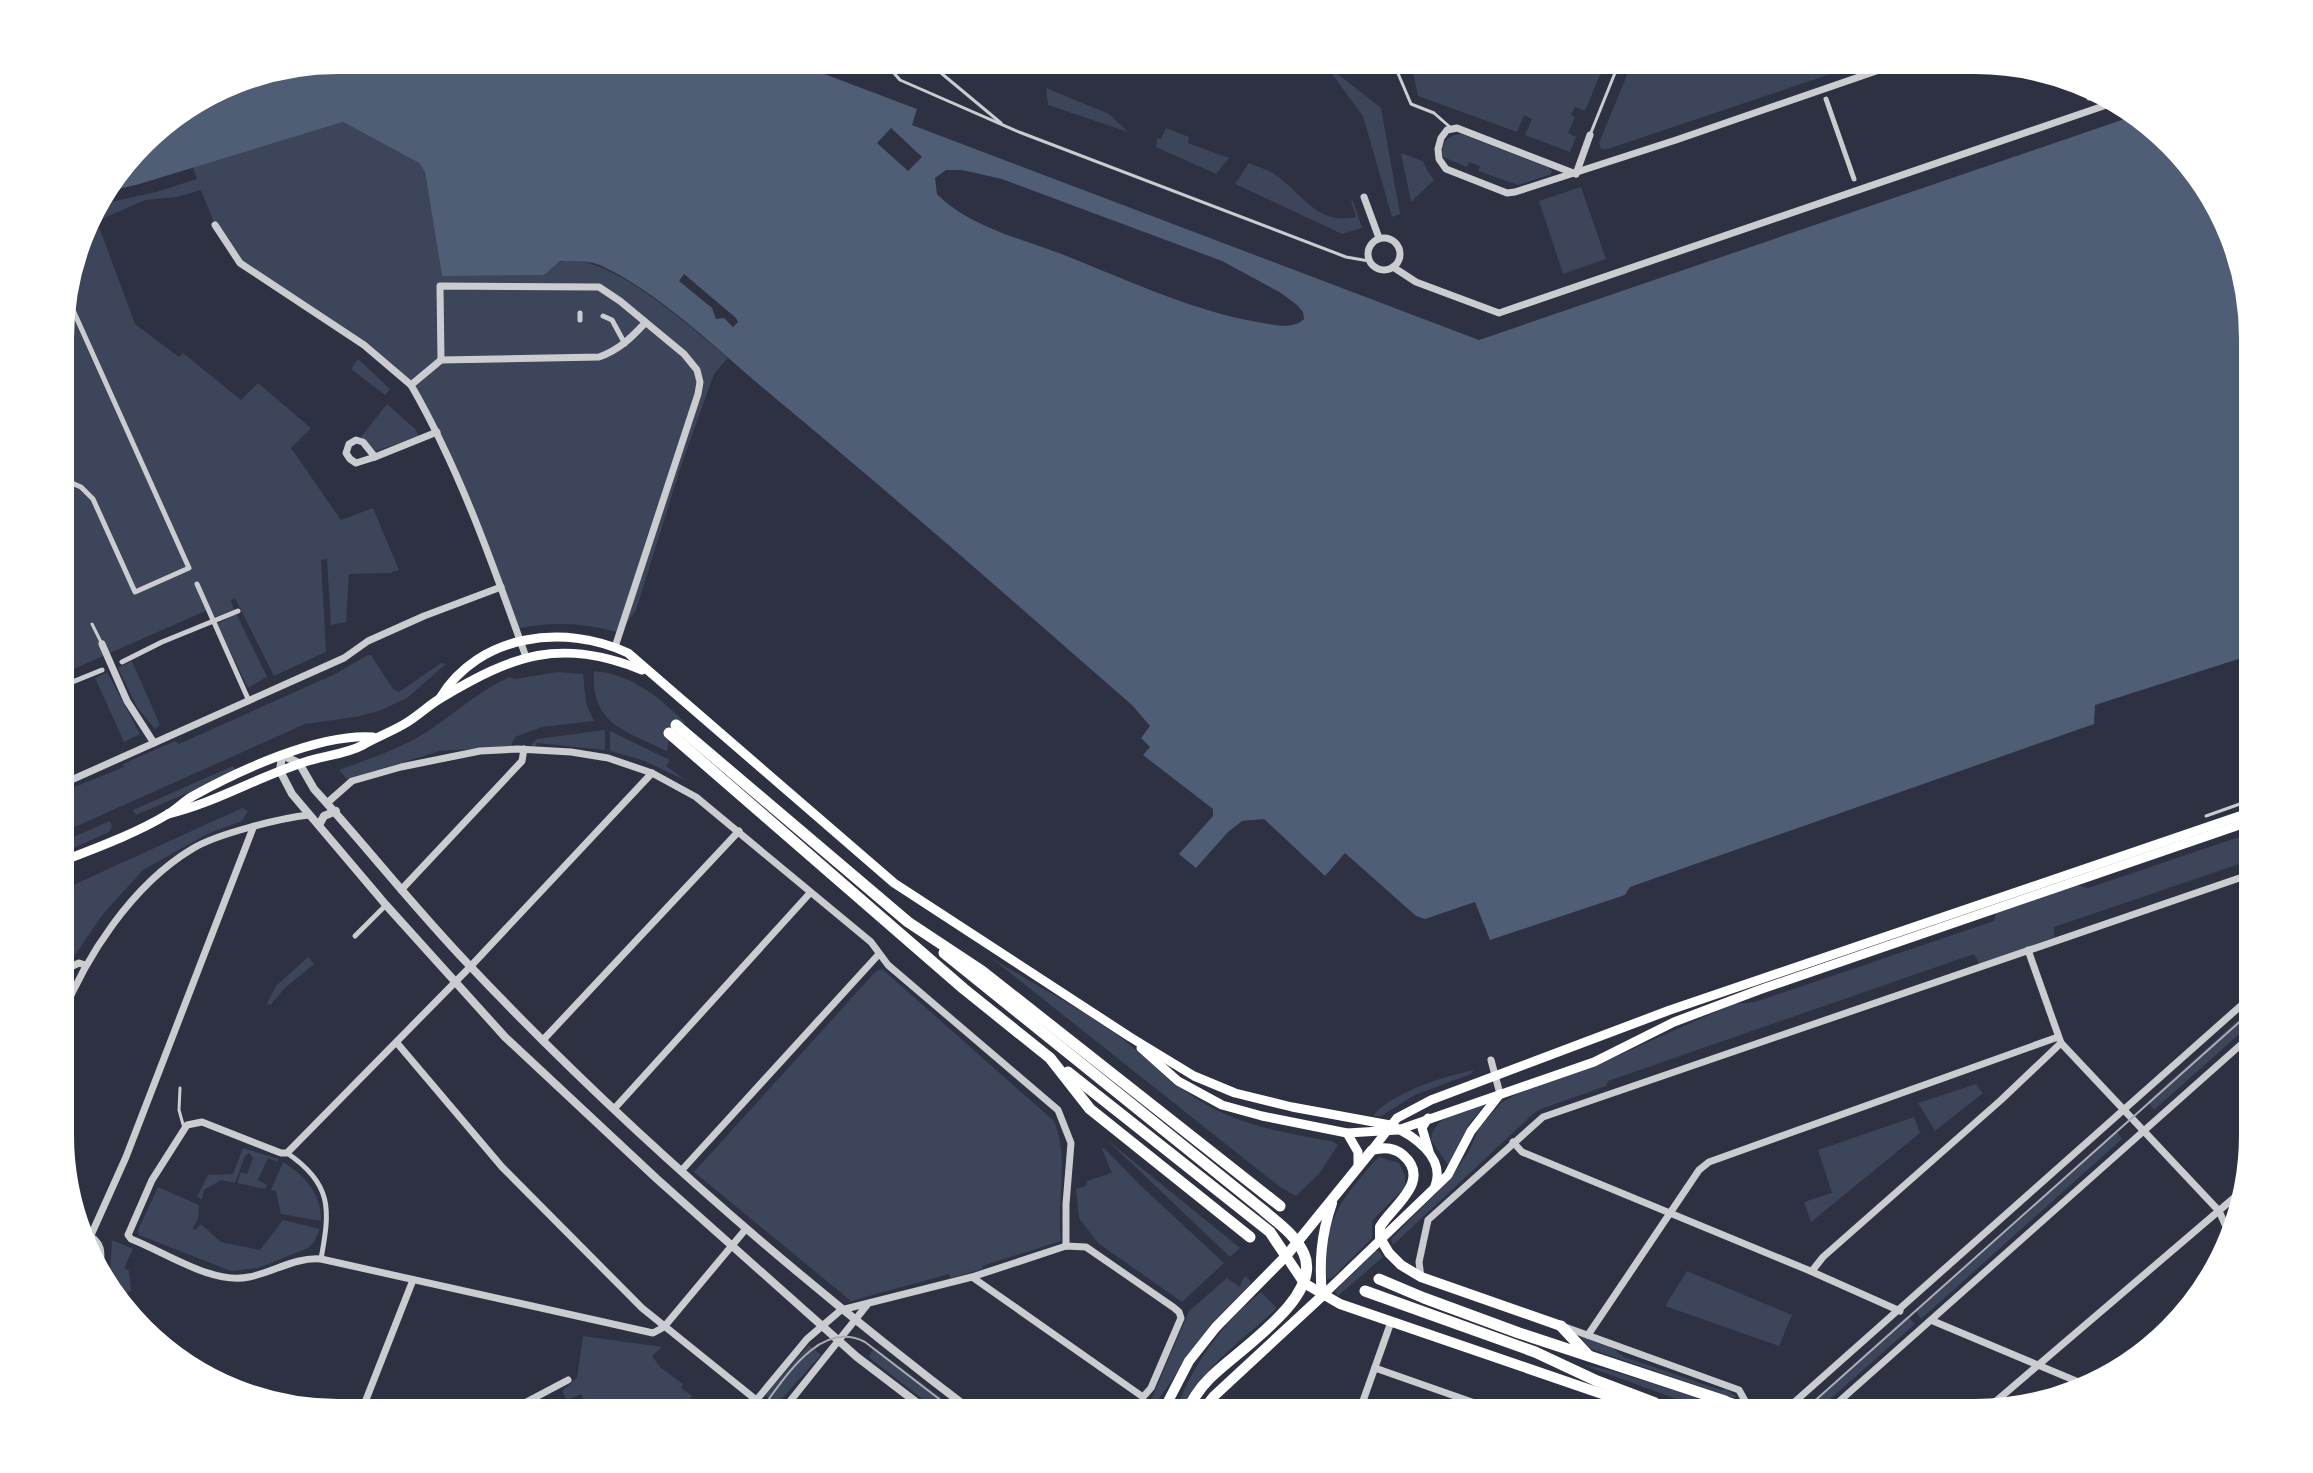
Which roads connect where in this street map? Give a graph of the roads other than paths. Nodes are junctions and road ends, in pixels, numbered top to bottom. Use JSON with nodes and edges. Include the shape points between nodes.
{"nodes":[{"id":1,"x":893,"y":72,"type":"edge"},
{"id":2,"x":940,"y":72,"type":"edge"},
{"id":3,"x":1398,"y":72,"type":"edge"},
{"id":4,"x":1615,"y":72,"type":"edge"},
{"id":5,"x":1873,"y":72,"type":"edge"},
{"id":6,"x":1826,"y":99,"type":"dead end"},
{"id":7,"x":2104,"y":106,"type":"edge"},
{"id":8,"x":1004,"y":125,"type":"junction"},
{"id":9,"x":1451,"y":128,"type":"junction"},
{"id":10,"x":1590,"y":135,"type":"joint"},
{"id":11,"x":1576,"y":174,"type":"junction"},
{"id":12,"x":1854,"y":179,"type":"dead end"},
{"id":13,"x":1364,"y":197,"type":"dead end"},
{"id":14,"x":215,"y":225,"type":"dead end"},
{"id":15,"x":1379,"y":238,"type":"junction"},
{"id":16,"x":1369,"y":261,"type":"junction"},
{"id":17,"x":1393,"y":267,"type":"junction"},
{"id":18,"x":74,"y":311,"type":"edge"},
{"id":19,"x":603,"y":316,"type":"dead end"},
{"id":20,"x":645,"y":323,"type":"junction"},
{"id":21,"x":625,"y":344,"type":"junction"},
{"id":22,"x":692,"y":347,"type":"dead end"},
{"id":23,"x":684,"y":354,"type":"junction"},
{"id":24,"x":441,"y":360,"type":"junction"},
{"id":25,"x":411,"y":385,"type":"junction"},
{"id":26,"x":437,"y":432,"type":"junction"},
{"id":27,"x":375,"y":457,"type":"dead end"},
{"id":28,"x":72,"y":483,"type":"edge"},
{"id":29,"x":197,"y":584,"type":"dead end"},
{"id":30,"x":501,"y":587,"type":"junction"},
{"id":31,"x":238,"y":611,"type":"dead end"},
{"id":32,"x":213,"y":621,"type":"junction"},
{"id":33,"x":92,"y":624,"type":"dead end"},
{"id":34,"x":520,"y":641,"type":"junction"},
{"id":35,"x":102,"y":644,"type":"joint"},
{"id":36,"x":615,"y":647,"type":"junction"},
{"id":37,"x":526,"y":657,"type":"junction"},
{"id":38,"x":112,"y":666,"type":"junction"},
{"id":39,"x":649,"y":673,"type":"junction"},
{"id":40,"x":72,"y":682,"type":"edge"},
{"id":41,"x":440,"y":698,"type":"junction"},
{"id":42,"x":249,"y":701,"type":"junction"},
{"id":43,"x":374,"y":737,"type":"junction"},
{"id":44,"x":154,"y":743,"type":"junction"},
{"id":45,"x":524,"y":749,"type":"junction"},
{"id":46,"x":282,"y":755,"type":"junction"},
{"id":47,"x":299,"y":763,"type":"junction"},
{"id":48,"x":280,"y":771,"type":"junction"},
{"id":49,"x":652,"y":773,"type":"junction"},
{"id":50,"x":72,"y":780,"type":"edge"},
{"id":51,"x":327,"y":803,"type":"junction"},
{"id":52,"x":2240,"y":804,"type":"edge"},
{"id":53,"x":336,"y":811,"type":"junction"},
{"id":54,"x":168,"y":814,"type":"junction"},
{"id":55,"x":309,"y":815,"type":"junction"},
{"id":56,"x":2206,"y":816,"type":"dead end"},
{"id":57,"x":2240,"y":816,"type":"edge"},
{"id":58,"x":319,"y":825,"type":"junction"},
{"id":59,"x":2240,"y":825,"type":"edge"},
{"id":60,"x":253,"y":828,"type":"junction"},
{"id":61,"x":739,"y":831,"type":"junction"},
{"id":62,"x":72,"y":857,"type":"edge"},
{"id":63,"x":2240,"y":878,"type":"edge"},
{"id":64,"x":401,"y":890,"type":"junction"},
{"id":65,"x":810,"y":893,"type":"junction"},
{"id":66,"x":386,"y":905,"type":"junction"},
{"id":67,"x":908,"y":922,"type":"junction"},
{"id":68,"x":355,"y":936,"type":"dead end"},
{"id":69,"x":2028,"y":950,"type":"junction"},
{"id":70,"x":879,"y":954,"type":"junction"},
{"id":71,"x":85,"y":965,"type":"junction"},
{"id":72,"x":72,"y":966,"type":"edge"},
{"id":73,"x":470,"y":967,"type":"junction"},
{"id":74,"x":454,"y":981,"type":"junction"},
{"id":75,"x":72,"y":994,"type":"edge"},
{"id":76,"x":2240,"y":1007,"type":"edge"},
{"id":77,"x":1130,"y":1037,"type":"junction"},
{"id":78,"x":543,"y":1040,"type":"junction"},
{"id":79,"x":2059,"y":1040,"type":"junction"},
{"id":80,"x":397,"y":1043,"type":"junction"},
{"id":81,"x":2240,"y":1046,"type":"edge"},
{"id":82,"x":1050,"y":1058,"type":"junction"},
{"id":83,"x":1491,"y":1060,"type":"dead end"},
{"id":84,"x":1496,"y":1076,"type":"junction"},
{"id":85,"x":180,"y":1088,"type":"dead end"},
{"id":86,"x":1500,"y":1094,"type":"junction"},
{"id":87,"x":614,"y":1109,"type":"junction"},
{"id":88,"x":2125,"y":1110,"type":"junction"},
{"id":89,"x":1428,"y":1118,"type":"junction"},
{"id":90,"x":184,"y":1128,"type":"junction"},
{"id":91,"x":1387,"y":1129,"type":"junction"},
{"id":92,"x":1401,"y":1130,"type":"junction"},
{"id":93,"x":2144,"y":1132,"type":"junction"},
{"id":94,"x":1347,"y":1133,"type":"junction"},
{"id":95,"x":1513,"y":1142,"type":"junction"},
{"id":96,"x":1372,"y":1150,"type":"junction"},
{"id":97,"x":1429,"y":1151,"type":"junction"},
{"id":98,"x":284,"y":1153,"type":"junction"},
{"id":99,"x":1358,"y":1166,"type":"junction"},
{"id":100,"x":681,"y":1171,"type":"junction"},
{"id":101,"x":1435,"y":1186,"type":"junction"},
{"id":102,"x":1335,"y":1195,"type":"junction"},
{"id":103,"x":2233,"y":1199,"type":"edge"},
{"id":104,"x":1280,"y":1206,"type":"dead end"},
{"id":105,"x":2219,"y":1211,"type":"junction"},
{"id":106,"x":1669,"y":1215,"type":"junction"},
{"id":107,"x":2225,"y":1225,"type":"edge"},
{"id":108,"x":745,"y":1230,"type":"junction"},
{"id":109,"x":91,"y":1234,"type":"edge"},
{"id":110,"x":1250,"y":1237,"type":"dead end"},
{"id":111,"x":1380,"y":1238,"type":"junction"},
{"id":112,"x":94,"y":1240,"type":"edge"},
{"id":113,"x":1297,"y":1242,"type":"junction"},
{"id":114,"x":732,"y":1246,"type":"junction"},
{"id":115,"x":1066,"y":1246,"type":"junction"},
{"id":116,"x":1286,"y":1256,"type":"junction"},
{"id":117,"x":102,"y":1258,"type":"edge"},
{"id":118,"x":321,"y":1259,"type":"junction"},
{"id":119,"x":1812,"y":1271,"type":"junction"},
{"id":120,"x":972,"y":1277,"type":"junction"},
{"id":121,"x":1421,"y":1277,"type":"junction"},
{"id":122,"x":1379,"y":1279,"type":"dead end"},
{"id":123,"x":413,"y":1280,"type":"junction"},
{"id":124,"x":1304,"y":1283,"type":"junction"},
{"id":125,"x":1365,"y":1291,"type":"dead end"},
{"id":126,"x":1322,"y":1296,"type":"junction"},
{"id":127,"x":867,"y":1305,"type":"junction"},
{"id":128,"x":841,"y":1310,"type":"junction"},
{"id":129,"x":1900,"y":1311,"type":"junction"},
{"id":130,"x":856,"y":1321,"type":"junction"},
{"id":131,"x":1933,"y":1321,"type":"junction"},
{"id":132,"x":1391,"y":1322,"type":"junction"},
{"id":133,"x":822,"y":1325,"type":"junction"},
{"id":134,"x":1561,"y":1326,"type":"junction"},
{"id":135,"x":664,"y":1327,"type":"junction"},
{"id":136,"x":1588,"y":1335,"type":"junction"},
{"id":137,"x":840,"y":1341,"type":"junction"},
{"id":138,"x":1588,"y":1356,"type":"junction"},
{"id":139,"x":2038,"y":1367,"type":"junction"},
{"id":140,"x":1375,"y":1368,"type":"junction"},
{"id":141,"x":568,"y":1380,"type":"dead end"},
{"id":142,"x":2076,"y":1381,"type":"edge"},
{"id":143,"x":755,"y":1399,"type":"joint"},
{"id":144,"x":1999,"y":1399,"type":"edge"},
{"id":145,"x":1168,"y":1400,"type":"edge"},
{"id":146,"x":1195,"y":1400,"type":"edge"},
{"id":147,"x":1210,"y":1400,"type":"edge"},
{"id":148,"x":1363,"y":1400,"type":"edge"},
{"id":149,"x":1467,"y":1400,"type":"edge"},
{"id":150,"x":1620,"y":1400,"type":"edge"},
{"id":151,"x":1648,"y":1400,"type":"edge"},
{"id":152,"x":1722,"y":1400,"type":"edge"},
{"id":153,"x":1745,"y":1400,"type":"edge"},
{"id":154,"x":1797,"y":1400,"type":"edge"},
{"id":155,"x":1842,"y":1400,"type":"edge"},
{"id":156,"x":366,"y":1401,"type":"edge"},
{"id":157,"x":529,"y":1401,"type":"edge"},
{"id":158,"x":791,"y":1401,"type":"edge"},
{"id":159,"x":914,"y":1401,"type":"edge"},
{"id":160,"x":958,"y":1401,"type":"edge"}],
"edges":[{"from":1,"to":8,"type":"lane","via":[[900,80]]},
{"from":2,"to":8,"type":"lane"},
{"from":3,"to":9,"type":"lane","via":[[1411,104],[1434,113]]},
{"from":4,"to":10,"type":"lane"},
{"from":5,"to":11,"type":"street"},
{"from":6,"to":12,"type":"street"},
{"from":7,"to":17,"type":"street","via":[[1499,313],[1416,282]]},
{"from":8,"to":16,"type":"lane"},
{"from":9,"to":11,"type":"street"},
{"from":9,"to":11,"type":"street","via":[[1438,145],[1444,166],[1507,193]]},
{"from":10,"to":11,"type":"street"},
{"from":13,"to":15,"type":"street"},
{"from":14,"to":25,"type":"street","via":[[240,263],[364,345]]},
{"from":15,"to":16,"type":"street","via":[[1370,245]]},
{"from":15,"to":17,"type":"street","via":[[1398,246],[1400,257]]},
{"from":16,"to":17,"type":"street","via":[[1380,269]]},
{"from":18,"to":28,"type":"street","via":[[189,568],[135,592],[93,499]]},
{"from":19,"to":21,"type":"street","via":[[615,324]]},
{"from":20,"to":21,"type":"street"},
{"from":20,"to":23,"type":"street"},
{"from":20,"to":24,"type":"street","via":[[593,286],[440,286]]},
{"from":21,"to":24,"type":"street","via":[[591,358]]},
{"from":22,"to":23,"type":"street"},
{"from":23,"to":36,"type":"street","via":[[697,370],[698,394]]},
{"from":24,"to":25,"type":"street"},
{"from":25,"to":26,"type":"street"},
{"from":26,"to":27,"type":"street"},
{"from":26,"to":30,"type":"street"},
{"from":29,"to":32,"type":"street"},
{"from":30,"to":34,"type":"street"},
{"from":30,"to":42,"type":"street","via":[[413,620]]},
{"from":31,"to":32,"type":"street"},
{"from":32,"to":38,"type":"street"},
{"from":32,"to":42,"type":"street"},
{"from":33,"to":35,"type":"lane"},
{"from":34,"to":36,"type":"main road","via":[[559,636]]},
{"from":34,"to":37,"type":"street"},
{"from":34,"to":41,"type":"main road","via":[[468,667]]},
{"from":35,"to":38,"type":"street"},
{"from":36,"to":39,"type":"main road"},
{"from":37,"to":39,"type":"main road","via":[[594,654]]},
{"from":37,"to":41,"type":"main road","via":[[483,672]]},
{"from":38,"to":40,"type":"street"},
{"from":38,"to":44,"type":"street"},
{"from":39,"to":77,"type":"main road","via":[[894,883]]},
{"from":41,"to":43,"type":"main road"},
{"from":42,"to":44,"type":"street"},
{"from":43,"to":46,"type":"main road","via":[[335,739]]},
{"from":43,"to":47,"type":"main road","via":[[361,746]]},
{"from":44,"to":50,"type":"street"},
{"from":45,"to":49,"type":"street","via":[[589,754]]},
{"from":45,"to":51,"type":"street","via":[[480,751],[375,774],[348,783]]},
{"from":45,"to":64,"type":"street","via":[[522,761]]},
{"from":46,"to":47,"type":"street"},
{"from":46,"to":48,"type":"street"},
{"from":46,"to":54,"type":"main road","via":[[191,797]]},
{"from":47,"to":48,"type":"main road"},
{"from":47,"to":51,"type":"street"},
{"from":48,"to":54,"type":"main road"},
{"from":48,"to":55,"type":"street"},
{"from":49,"to":61,"type":"street","via":[[696,797]]},
{"from":49,"to":73,"type":"street"},
{"from":51,"to":53,"type":"street"},
{"from":52,"to":56,"type":"lane"},
{"from":53,"to":58,"type":"street"},
{"from":53,"to":64,"type":"street"},
{"from":54,"to":62,"type":"main road"},
{"from":55,"to":58,"type":"street"},
{"from":55,"to":60,"type":"street"},
{"from":57,"to":84,"type":"main road","via":[[1670,1010]]},
{"from":58,"to":66,"type":"street"},
{"from":59,"to":86,"type":"main road","via":[[1759,990],[1674,1022],[1594,1062]]},
{"from":60,"to":71,"type":"street","via":[[212,839],[171,863],[140,893]]},
{"from":60,"to":109,"type":"street"},
{"from":61,"to":65,"type":"street"},
{"from":61,"to":78,"type":"street"},
{"from":63,"to":69,"type":"street"},
{"from":64,"to":73,"type":"street"},
{"from":65,"to":70,"type":"street"},
{"from":65,"to":87,"type":"street"},
{"from":66,"to":68,"type":"street"},
{"from":66,"to":74,"type":"street"},
{"from":67,"to":82,"type":"highway","via":[[673,729],[964,989]]},
{"from":67,"to":104,"type":"highway","via":[[982,971]]},
{"from":67,"to":113,"type":"highway"},
{"from":69,"to":79,"type":"street"},
{"from":69,"to":95,"type":"street","via":[[1543,1117]]},
{"from":70,"to":100,"type":"street"},
{"from":70,"to":115,"type":"street","via":[[1058,1110],[1071,1143]]},
{"from":71,"to":72,"type":"street"},
{"from":71,"to":75,"type":"street"},
{"from":73,"to":74,"type":"street"},
{"from":73,"to":78,"type":"street"},
{"from":74,"to":80,"type":"street"},
{"from":74,"to":114,"type":"street","via":[[505,1037]]},
{"from":76,"to":88,"type":"street"},
{"from":77,"to":91,"type":"main road","via":[[1194,1076],[1235,1093]]},
{"from":77,"to":94,"type":"main road","via":[[1170,1075],[1214,1102]]},
{"from":78,"to":87,"type":"street"},
{"from":79,"to":88,"type":"street"},
{"from":79,"to":106,"type":"street","via":[[1716,1158],[1699,1170]]},
{"from":79,"to":119,"type":"street","via":[[2001,1100]]},
{"from":80,"to":98,"type":"street"},
{"from":80,"to":135,"type":"street","via":[[502,1167]]},
{"from":81,"to":93,"type":"street"},
{"from":82,"to":110,"type":"highway","via":[[1090,1109]]},
{"from":82,"to":116,"type":"highway","via":[[1270,1232]]},
{"from":83,"to":84,"type":"street"},
{"from":84,"to":86,"type":"street"},
{"from":84,"to":91,"type":"main road","via":[[1418,1105]]},
{"from":85,"to":90,"type":"lane"},
{"from":86,"to":89,"type":"main road"},
{"from":86,"to":101,"type":"main road","via":[[1471,1131],[1448,1175]]},
{"from":87,"to":100,"type":"street"},
{"from":88,"to":93,"type":"street"},
{"from":88,"to":129,"type":"street"},
{"from":89,"to":92,"type":"main road"},
{"from":89,"to":97,"type":"main road","via":[[1422,1128]]},
{"from":90,"to":98,"type":"street","via":[[202,1122]]},
{"from":90,"to":118,"type":"street","via":[[152,1180],[128,1235],[131,1239],[228,1279],[306,1258]]},
{"from":91,"to":92,"type":"main road"},
{"from":91,"to":94,"type":"main road"},
{"from":91,"to":96,"type":"main road"},
{"from":92,"to":97,"type":"main road"},
{"from":93,"to":105,"type":"street"},
{"from":93,"to":131,"type":"street"},
{"from":94,"to":99,"type":"main road","via":[[1358,1152]]},
{"from":95,"to":106,"type":"street","via":[[1522,1152]]},
{"from":95,"to":121,"type":"street","via":[[1428,1220]]},
{"from":96,"to":99,"type":"main road"},
{"from":96,"to":111,"type":"main road","via":[[1399,1152],[1412,1174],[1409,1191],[1380,1227]]},
{"from":97,"to":101,"type":"main road","via":[[1438,1169]]},
{"from":98,"to":118,"type":"street","via":[[315,1180],[326,1202],[329,1218]]},
{"from":99,"to":102,"type":"main road"},
{"from":100,"to":108,"type":"street"},
{"from":101,"to":111,"type":"main road"},
{"from":102,"to":113,"type":"main road"},
{"from":102,"to":126,"type":"main road","via":[[1320,1247]]},
{"from":103,"to":105,"type":"street"},
{"from":105,"to":107,"type":"street"},
{"from":105,"to":139,"type":"street"},
{"from":106,"to":119,"type":"street"},
{"from":106,"to":136,"type":"street"},
{"from":108,"to":114,"type":"street"},
{"from":108,"to":128,"type":"street"},
{"from":111,"to":121,"type":"main road","via":[[1391,1256]]},
{"from":111,"to":126,"type":"main road"},
{"from":112,"to":117,"type":"street"},
{"from":113,"to":116,"type":"main road"},
{"from":113,"to":124,"type":"highway","via":[[1305,1257]]},
{"from":114,"to":133,"type":"street"},
{"from":114,"to":135,"type":"street"},
{"from":115,"to":120,"type":"street"},
{"from":115,"to":120,"type":"street","via":[[1086,1247],[1181,1315],[1143,1397]]},
{"from":116,"to":124,"type":"main road"},
{"from":116,"to":145,"type":"main road","via":[[1216,1327]]},
{"from":118,"to":123,"type":"street"},
{"from":119,"to":129,"type":"street"},
{"from":120,"to":127,"type":"street"},
{"from":121,"to":134,"type":"main road"},
{"from":122,"to":138,"type":"highway"},
{"from":123,"to":135,"type":"street","via":[[653,1333]]},
{"from":123,"to":156,"type":"street"},
{"from":124,"to":126,"type":"main road"},
{"from":124,"to":146,"type":"highway","via":[[1294,1302],[1208,1380]]},
{"from":125,"to":151,"type":"highway","via":[[1535,1352]]},
{"from":126,"to":132,"type":"main road"},
{"from":126,"to":147,"type":"main road"},
{"from":127,"to":128,"type":"street"},
{"from":127,"to":130,"type":"street"},
{"from":128,"to":130,"type":"street"},
{"from":128,"to":133,"type":"street"},
{"from":129,"to":154,"type":"street"},
{"from":130,"to":137,"type":"street"},
{"from":130,"to":160,"type":"street"},
{"from":131,"to":139,"type":"street"},
{"from":131,"to":155,"type":"street"},
{"from":132,"to":140,"type":"street"},
{"from":132,"to":150,"type":"main road"},
{"from":133,"to":137,"type":"street"},
{"from":133,"to":143,"type":"street"},
{"from":134,"to":136,"type":"street"},
{"from":134,"to":138,"type":"highway"},
{"from":135,"to":143,"type":"street"},
{"from":136,"to":153,"type":"street","via":[[1739,1390]]},
{"from":137,"to":158,"type":"street"},
{"from":137,"to":159,"type":"street"},
{"from":138,"to":152,"type":"highway"},
{"from":139,"to":142,"type":"street"},
{"from":139,"to":144,"type":"street"},
{"from":140,"to":148,"type":"street"},
{"from":140,"to":149,"type":"street"},
{"from":141,"to":157,"type":"street"}]}
